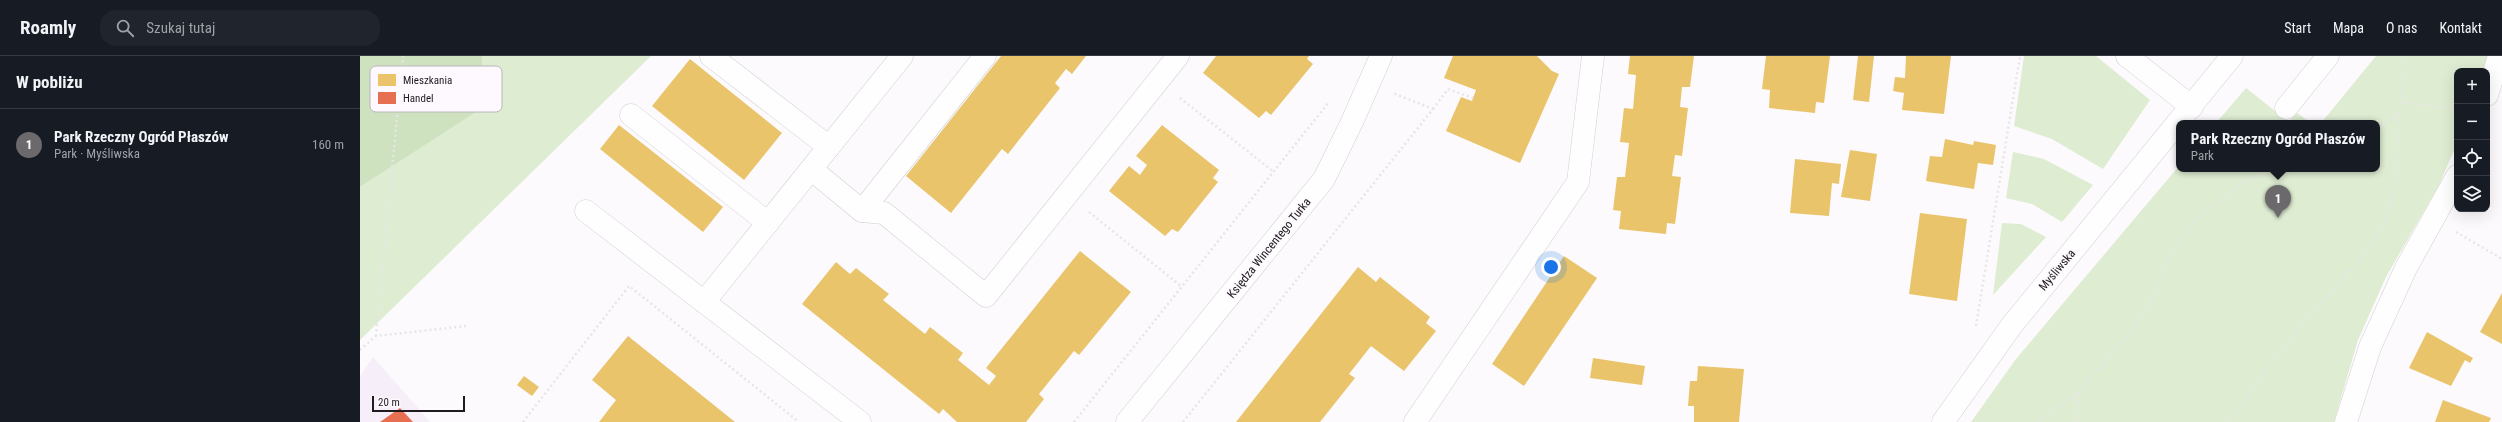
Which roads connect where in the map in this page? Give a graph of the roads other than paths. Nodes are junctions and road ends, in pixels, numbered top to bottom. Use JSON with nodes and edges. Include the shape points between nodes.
{"nodes":[{"id":1,"x":711,"y":56,"type":"edge"},
{"id":2,"x":902,"y":56,"type":"edge"},
{"id":3,"x":985,"y":56,"type":"edge"},
{"id":4,"x":1178,"y":56,"type":"edge"},
{"id":5,"x":1381,"y":56,"type":"edge"},
{"id":6,"x":1593,"y":56,"type":"edge"},
{"id":7,"x":2127,"y":56,"type":"edge"},
{"id":8,"x":2232,"y":56,"type":"edge"},
{"id":9,"x":2328,"y":56,"type":"edge"},
{"id":10,"x":2499,"y":56,"type":"edge"},
{"id":11,"x":2490,"y":85,"type":"edge"},
{"id":12,"x":2192,"y":107,"type":"junction"},
{"id":13,"x":2286,"y":108,"type":"dead end"},
{"id":14,"x":631,"y":115,"type":"dead end"},
{"id":15,"x":2181,"y":120,"type":"edge"},
{"id":16,"x":2176,"y":126,"type":"edge"},
{"id":17,"x":829,"y":147,"type":"junction"},
{"id":18,"x":811,"y":169,"type":"junction"},
{"id":19,"x":2454,"y":181,"type":"edge"},
{"id":20,"x":586,"y":211,"type":"dead end"},
{"id":21,"x":862,"y":211,"type":"junction"},
{"id":22,"x":768,"y":223,"type":"junction"},
{"id":23,"x":704,"y":302,"type":"junction"},
{"id":24,"x":860,"y":422,"type":"edge"},
{"id":25,"x":1127,"y":422,"type":"edge"},
{"id":26,"x":1415,"y":422,"type":"edge"},
{"id":27,"x":1943,"y":422,"type":"edge"},
{"id":28,"x":2346,"y":422,"type":"edge"}],
"edges":[{"from":1,"to":17,"type":"street"},
{"from":2,"to":17,"type":"street"},
{"from":3,"to":21,"type":"street"},
{"from":4,"to":21,"type":"street","via":[[986,296],[884,213]]},
{"from":5,"to":25,"type":"street","name":"Księdza Wincentego Turka","via":[[1324,180]]},
{"from":6,"to":26,"type":"street","via":[[1578,182]]},
{"from":7,"to":12,"type":"street"},
{"from":8,"to":12,"type":"street","name":"Myśliwska"},
{"from":9,"to":13,"type":"street"},
{"from":10,"to":11,"type":"street"},
{"from":12,"to":15,"type":"street","name":"Myśliwska"},
{"from":14,"to":22,"type":"street"},
{"from":16,"to":27,"type":"street","name":"Myśliwska","via":[[2012,325]]},
{"from":17,"to":18,"type":"street"},
{"from":18,"to":21,"type":"street"},
{"from":18,"to":22,"type":"street"},
{"from":19,"to":28,"type":"street","via":[[2406,268],[2370,348]]},
{"from":20,"to":23,"type":"street"},
{"from":22,"to":23,"type":"street"},
{"from":23,"to":24,"type":"street"}]}
